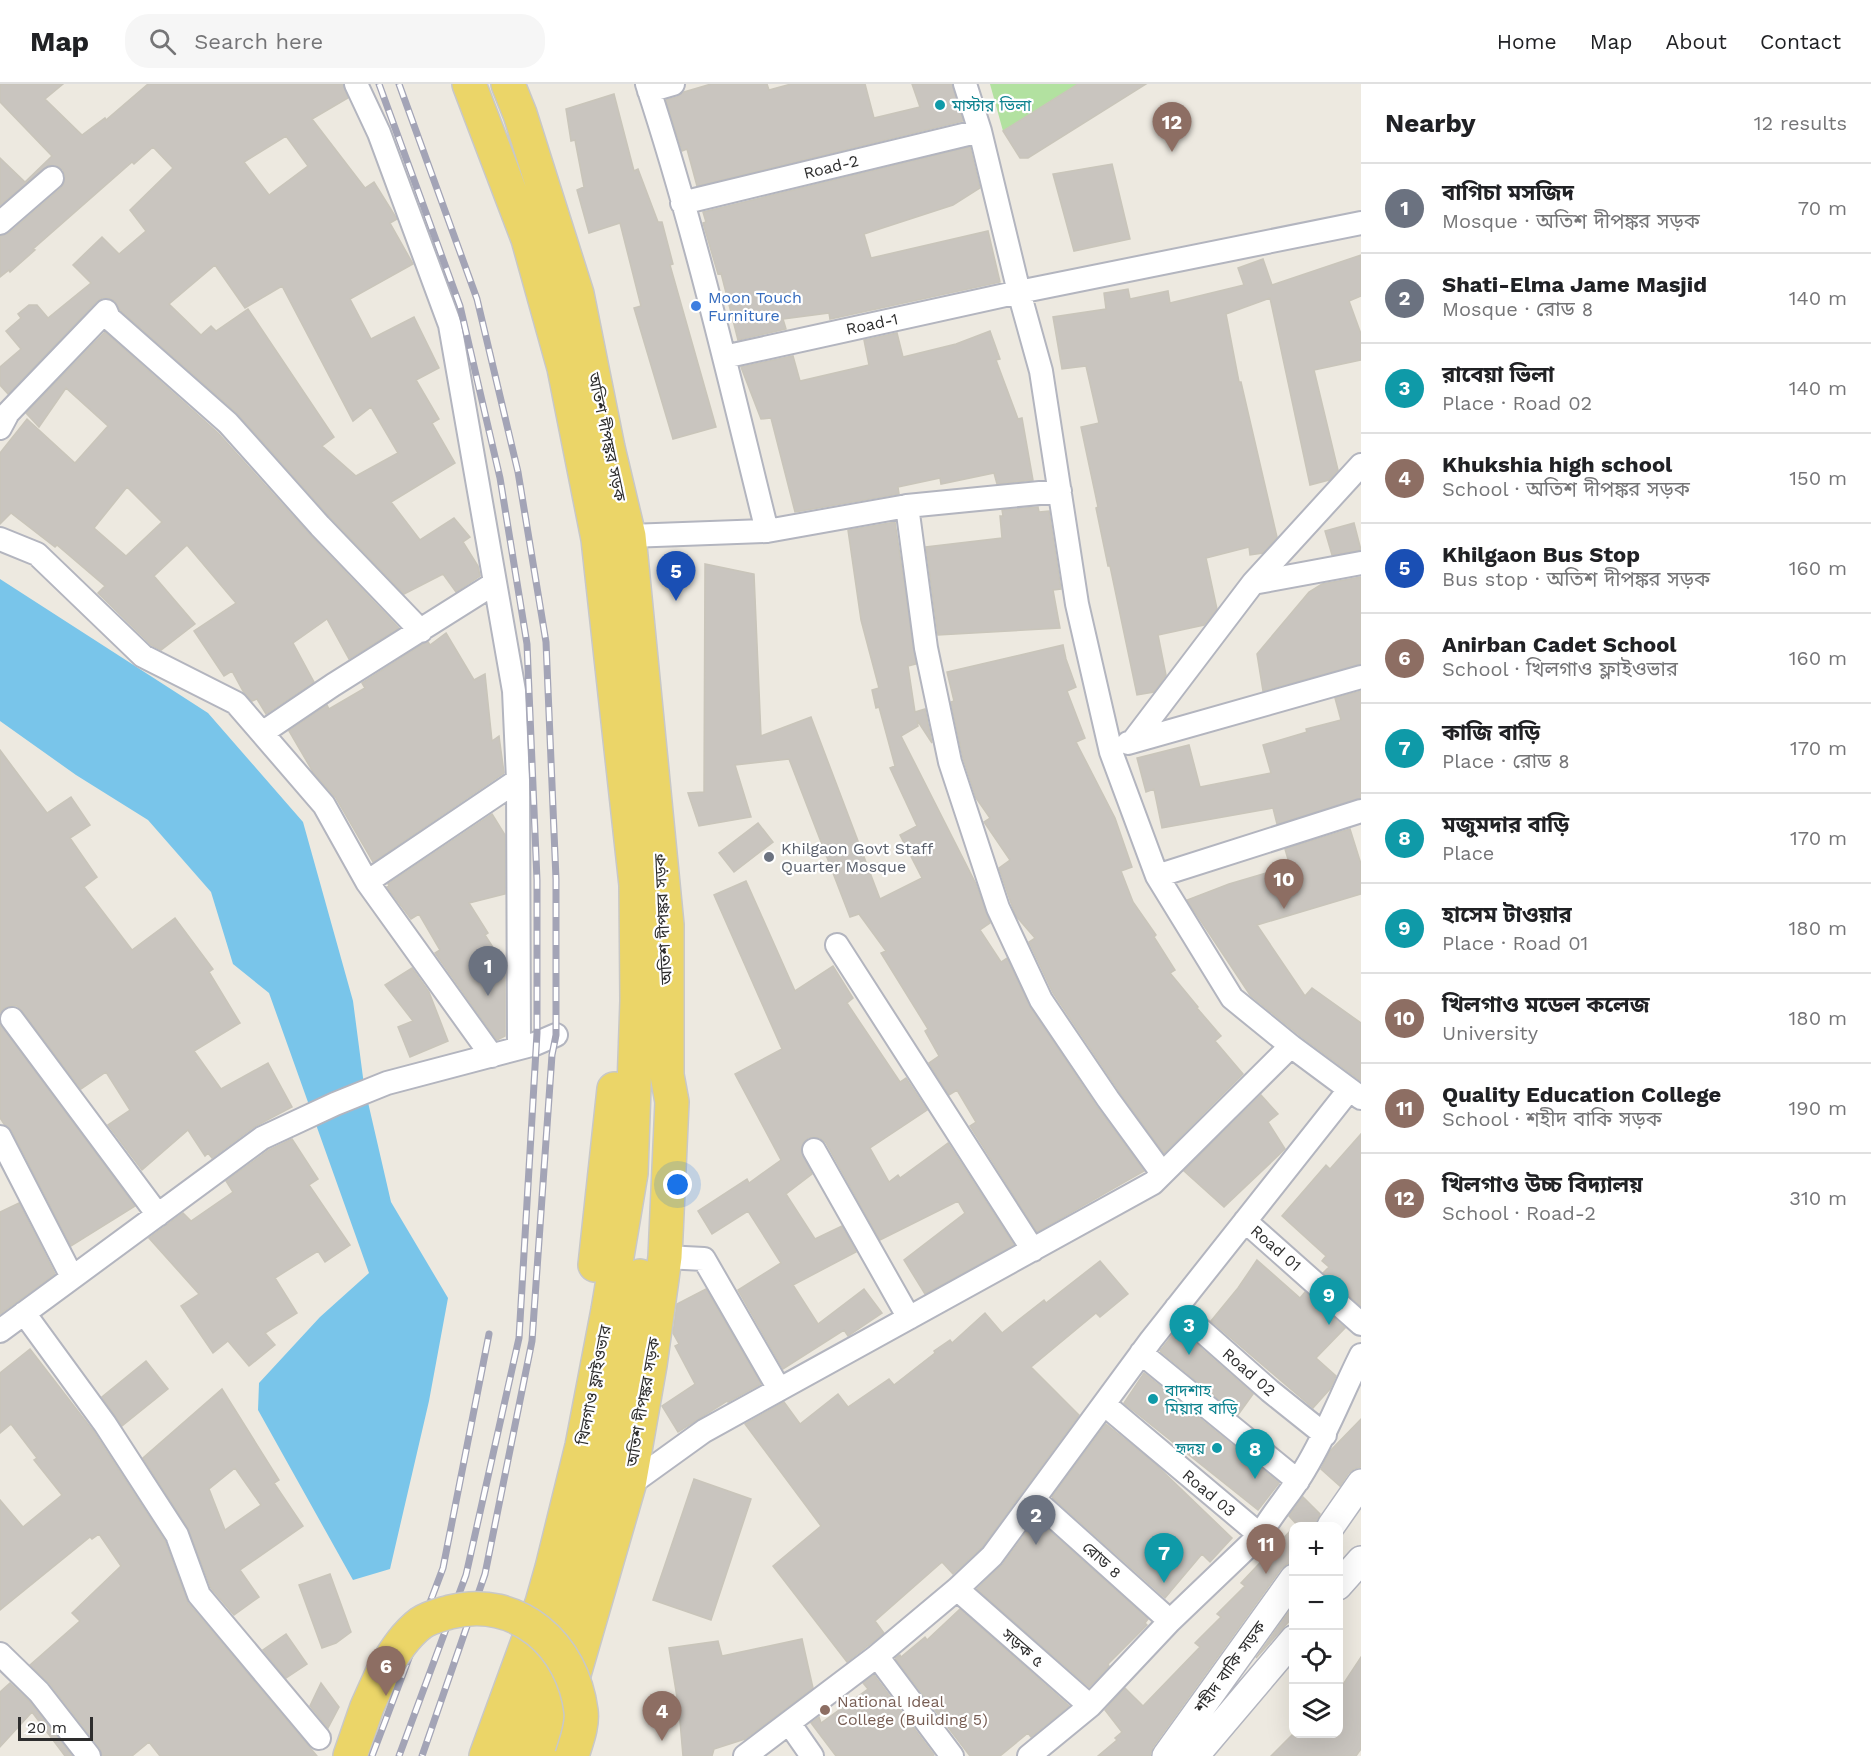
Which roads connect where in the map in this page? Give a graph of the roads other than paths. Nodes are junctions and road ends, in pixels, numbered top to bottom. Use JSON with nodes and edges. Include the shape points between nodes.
{"nodes":[{"id":1,"x":356,"y":84,"type":"edge"},
{"id":2,"x":469,"y":84,"type":"edge"},
{"id":3,"x":508,"y":84,"type":"edge"},
{"id":4,"x":673,"y":84,"type":"edge"},
{"id":5,"x":965,"y":84,"type":"edge"},
{"id":6,"x":648,"y":88,"type":"edge"},
{"id":7,"x":980,"y":131,"type":"junction"},
{"id":8,"x":52,"y":178,"type":"dead end"},
{"id":9,"x":682,"y":203,"type":"junction"},
{"id":10,"x":0,"y":223,"type":"edge"},
{"id":11,"x":1361,"y":223,"type":"edge"},
{"id":12,"x":1019,"y":291,"type":"junction"},
{"id":13,"x":724,"y":357,"type":"junction"},
{"id":14,"x":0,"y":428,"type":"edge"},
{"id":15,"x":1361,"y":465,"type":"edge"},
{"id":16,"x":1060,"y":490,"type":"junction"},
{"id":17,"x":908,"y":506,"type":"junction"},
{"id":18,"x":767,"y":531,"type":"junction"},
{"id":19,"x":614,"y":537,"type":"junction"},
{"id":20,"x":0,"y":539,"type":"edge"},
{"id":21,"x":1361,"y":563,"type":"edge"},
{"id":22,"x":495,"y":583,"type":"junction"},
{"id":23,"x":1253,"y":583,"type":"junction"},
{"id":24,"x":421,"y":631,"type":"junction"},
{"id":25,"x":1361,"y":677,"type":"edge"},
{"id":26,"x":262,"y":732,"type":"junction"},
{"id":27,"x":1132,"y":741,"type":"junction"},
{"id":28,"x":1111,"y":752,"type":"junction"},
{"id":29,"x":518,"y":780,"type":"junction"},
{"id":30,"x":1361,"y":811,"type":"edge"},
{"id":31,"x":1157,"y":876,"type":"junction"},
{"id":32,"x":367,"y":882,"type":"junction"},
{"id":33,"x":636,"y":885,"type":"junction"},
{"id":34,"x":837,"y":945,"type":"dead end"},
{"id":35,"x":637,"y":1001,"type":"joint"},
{"id":36,"x":12,"y":1019,"type":"dead end"},
{"id":37,"x":556,"y":1035,"type":"dead end"},
{"id":38,"x":1291,"y":1046,"type":"junction"},
{"id":39,"x":519,"y":1047,"type":"junction"},
{"id":40,"x":492,"y":1056,"type":"junction"},
{"id":41,"x":667,"y":1075,"type":"junction"},
{"id":42,"x":1355,"y":1094,"type":"edge"},
{"id":43,"x":0,"y":1137,"type":"edge"},
{"id":44,"x":813,"y":1150,"type":"dead end"},
{"id":45,"x":1162,"y":1173,"type":"junction"},
{"id":46,"x":158,"y":1215,"type":"junction"},
{"id":47,"x":1245,"y":1221,"type":"junction"},
{"id":48,"x":1033,"y":1250,"type":"junction"},
{"id":49,"x":665,"y":1257,"type":"junction"},
{"id":50,"x":72,"y":1277,"type":"junction"},
{"id":51,"x":1176,"y":1308,"type":"junction"},
{"id":52,"x":24,"y":1313,"type":"junction"},
{"id":53,"x":909,"y":1318,"type":"junction"},
{"id":54,"x":1361,"y":1324,"type":"edge"},
{"id":55,"x":0,"y":1331,"type":"edge"},
{"id":56,"x":1141,"y":1353,"type":"junction"},
{"id":57,"x":1361,"y":1356,"type":"edge"},
{"id":58,"x":779,"y":1389,"type":"junction"},
{"id":59,"x":1104,"y":1404,"type":"junction"},
{"id":60,"x":1325,"y":1435,"type":"junction"},
{"id":61,"x":1298,"y":1481,"type":"junction"},
{"id":62,"x":1361,"y":1483,"type":"edge"},
{"id":63,"x":629,"y":1485,"type":"junction"},
{"id":64,"x":1034,"y":1499,"type":"junction"},
{"id":65,"x":1334,"y":1522,"type":"edge"},
{"id":66,"x":1260,"y":1535,"type":"junction"},
{"id":67,"x":1361,"y":1560,"type":"edge"},
{"id":68,"x":1343,"y":1580,"type":"edge"},
{"id":69,"x":1289,"y":1584,"type":"edge"},
{"id":70,"x":957,"y":1589,"type":"junction"},
{"id":71,"x":1170,"y":1621,"type":"junction"},
{"id":72,"x":1289,"y":1644,"type":"edge"},
{"id":73,"x":0,"y":1653,"type":"edge"},
{"id":74,"x":877,"y":1656,"type":"junction"},
{"id":75,"x":1090,"y":1706,"type":"junction"},
{"id":76,"x":789,"y":1723,"type":"junction"},
{"id":77,"x":319,"y":1738,"type":"dead end"},
{"id":78,"x":89,"y":1756,"type":"edge"},
{"id":79,"x":350,"y":1756,"type":"edge"},
{"id":80,"x":467,"y":1756,"type":"edge"},
{"id":81,"x":486,"y":1756,"type":"edge"},
{"id":82,"x":515,"y":1756,"type":"edge"},
{"id":83,"x":548,"y":1756,"type":"edge"},
{"id":84,"x":572,"y":1756,"type":"edge"},
{"id":85,"x":745,"y":1756,"type":"edge"},
{"id":86,"x":812,"y":1756,"type":"edge"},
{"id":87,"x":952,"y":1756,"type":"edge"},
{"id":88,"x":1029,"y":1756,"type":"edge"},
{"id":89,"x":1166,"y":1756,"type":"edge"},
{"id":90,"x":1195,"y":1756,"type":"edge"}],
"edges":[{"from":1,"to":22,"type":"street","via":[[379,133],[450,326]]},
{"from":2,"to":19,"type":"main road","name":"অতিশ দীপঙ্কর সড়ক","via":[[528,239]]},
{"from":3,"to":19,"type":"main road","name":"অতিশ দীপঙ্কর সড়ক","via":[[577,294],[608,448]]},
{"from":4,"to":6,"type":"street"},
{"from":5,"to":7,"type":"street"},
{"from":6,"to":9,"type":"street"},
{"from":7,"to":9,"type":"street","name":"Road-2"},
{"from":7,"to":12,"type":"street"},
{"from":8,"to":10,"type":"street"},
{"from":9,"to":13,"type":"street"},
{"from":11,"to":12,"type":"street","name":"Road-1"},
{"from":12,"to":13,"type":"street","name":"Road-1"},
{"from":12,"to":16,"type":"street","via":[[1041,371]]},
{"from":13,"to":18,"type":"street"},
{"from":14,"to":24,"type":"street","via":[[8,413],[106,311],[109,318],[228,423]]},
{"from":15,"to":23,"type":"street"},
{"from":16,"to":17,"type":"street"},
{"from":16,"to":28,"type":"street","via":[[1077,604]]},
{"from":17,"to":18,"type":"street"},
{"from":17,"to":45,"type":"street","via":[[926,648],[950,762],[998,908],[1041,1000]]},
{"from":18,"to":19,"type":"street"},
{"from":19,"to":33,"type":"main road","name":"অতিশ দীপঙ্কর সড়ক"},
{"from":19,"to":41,"type":"main road","name":"অতিশ দীপঙ্কর সড়ক","via":[[667,925]]},
{"from":20,"to":26,"type":"street","via":[[37,554],[143,656],[236,703]]},
{"from":21,"to":23,"type":"street"},
{"from":22,"to":24,"type":"street"},
{"from":22,"to":29,"type":"street","via":[[514,691]]},
{"from":23,"to":27,"type":"street"},
{"from":24,"to":26,"type":"street"},
{"from":25,"to":27,"type":"street"},
{"from":26,"to":32,"type":"street","via":[[324,805]]},
{"from":27,"to":28,"type":"street"},
{"from":28,"to":31,"type":"street"},
{"from":29,"to":32,"type":"street"},
{"from":29,"to":39,"type":"street"},
{"from":30,"to":31,"type":"street"},
{"from":31,"to":38,"type":"street","via":[[1232,998]]},
{"from":32,"to":40,"type":"street"},
{"from":33,"to":35,"type":"main road","name":"অতিশ দীপঙ্কর সড়ক"},
{"from":33,"to":80,"type":"main road","via":[[590,1303],[536,1550]]},
{"from":34,"to":48,"type":"street"},
{"from":35,"to":81,"type":"main road","name":"খিলগাও ফ্লাইওভার","via":[[631,1173],[582,1446],[544,1594]]},
{"from":36,"to":46,"type":"street"},
{"from":37,"to":39,"type":"street"},
{"from":38,"to":42,"type":"street"},
{"from":38,"to":45,"type":"street"},
{"from":39,"to":40,"type":"street"},
{"from":40,"to":46,"type":"street","via":[[387,1083],[261,1138]]},
{"from":41,"to":49,"type":"main road","name":"অতিশ দীপঙ্কর সড়ক","via":[[672,1102]]},
{"from":41,"to":82,"type":"main road","name":"খিলগাও ফ্লাইওভার","via":[[640,1279],[620,1390],[584,1546],[530,1721]]},
{"from":42,"to":47,"type":"street"},
{"from":43,"to":50,"type":"street"},
{"from":44,"to":53,"type":"street"},
{"from":45,"to":48,"type":"street","via":[[1153,1183]]},
{"from":46,"to":50,"type":"street"},
{"from":47,"to":51,"type":"street"},
{"from":47,"to":54,"type":"street","name":"Road 01"},
{"from":48,"to":53,"type":"street"},
{"from":49,"to":58,"type":"street","via":[[704,1259]]},
{"from":49,"to":63,"type":"main road","name":"অতিশ দীপঙ্কর সড়ক"},
{"from":50,"to":52,"type":"street"},
{"from":51,"to":56,"type":"street"},
{"from":51,"to":60,"type":"street","name":"Road 02"},
{"from":52,"to":55,"type":"street"},
{"from":52,"to":77,"type":"street","via":[[105,1424],[177,1535],[199,1595]]},
{"from":53,"to":58,"type":"street"},
{"from":56,"to":59,"type":"street"},
{"from":56,"to":61,"type":"street"},
{"from":57,"to":60,"type":"street"},
{"from":58,"to":63,"type":"street","via":[[704,1431]]},
{"from":59,"to":64,"type":"street"},
{"from":59,"to":66,"type":"street","name":"Road 03"},
{"from":60,"to":61,"type":"street"},
{"from":61,"to":66,"type":"street"},
{"from":62,"to":65,"type":"street"},
{"from":63,"to":83,"type":"main road","name":"অতিশ দীপঙ্কর সড়ক"},
{"from":64,"to":70,"type":"street","via":[[992,1556]]},
{"from":64,"to":71,"type":"street","name":"রোড ৪"},
{"from":66,"to":71,"type":"street"},
{"from":67,"to":68,"type":"street"},
{"from":69,"to":89,"type":"street","name":"শহীদ বাকি সড়ক"},
{"from":70,"to":74,"type":"street"},
{"from":70,"to":75,"type":"street","name":"সড়ক ৫"},
{"from":71,"to":75,"type":"street"},
{"from":72,"to":90,"type":"street","name":"শহীদ বাকি সড়ক"},
{"from":73,"to":78,"type":"street","via":[[39,1692]]},
{"from":74,"to":76,"type":"street"},
{"from":74,"to":87,"type":"street"},
{"from":75,"to":88,"type":"street"},
{"from":76,"to":85,"type":"street"},
{"from":76,"to":86,"type":"street"},
{"from":79,"to":84,"type":"main road","bridge":true,"via":[[379,1679],[409,1634],[434,1616],[481,1608],[510,1613],[530,1624],[552,1644],[563,1661],[572,1678],[581,1714]]}]}
